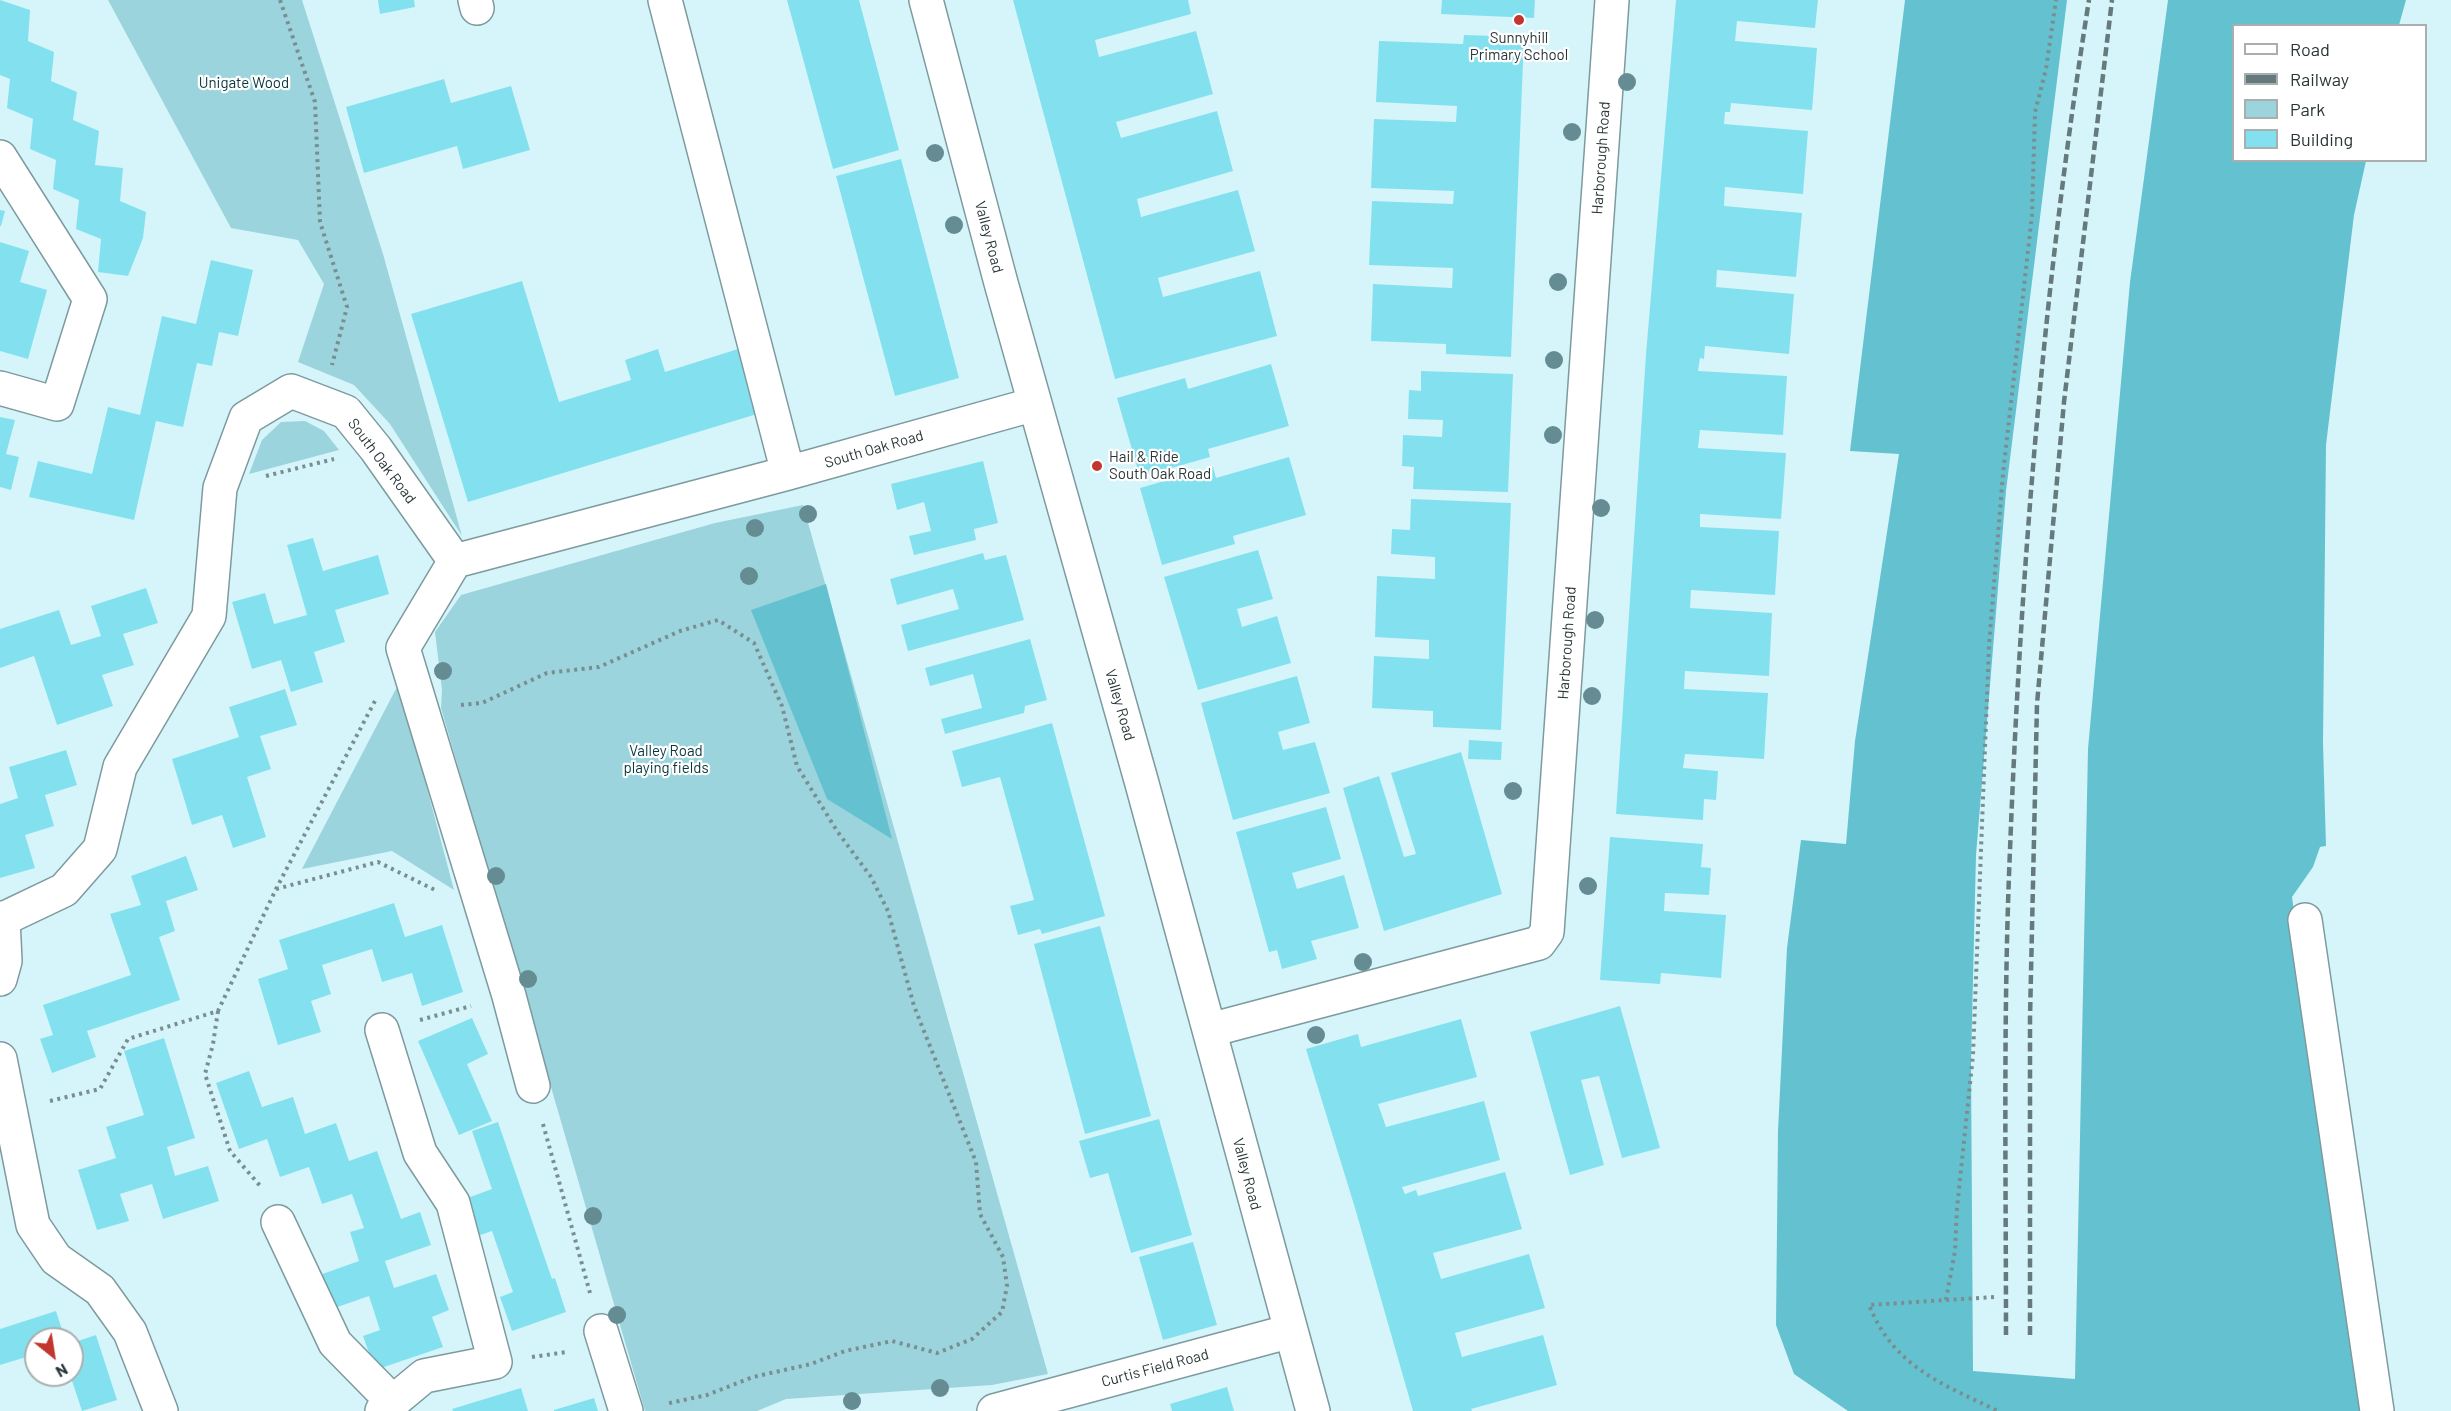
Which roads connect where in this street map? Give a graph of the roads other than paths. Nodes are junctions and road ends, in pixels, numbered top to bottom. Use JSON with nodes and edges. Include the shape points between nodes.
{"nodes":[{"id":1,"x":664,"y":0,"type":"edge"},
{"id":2,"x":926,"y":0,"type":"edge"},
{"id":3,"x":1612,"y":0,"type":"edge"},
{"id":4,"x":0,"y":158,"type":"edge"},
{"id":5,"x":0,"y":388,"type":"edge"},
{"id":6,"x":1035,"y":404,"type":"junction"},
{"id":7,"x":788,"y":473,"type":"junction"},
{"id":8,"x":455,"y":561,"type":"junction"},
{"id":9,"x":1,"y":918,"type":"edge"},
{"id":10,"x":2305,"y":920,"type":"dead end"},
{"id":11,"x":0,"y":979,"type":"edge"},
{"id":12,"x":382,"y":1030,"type":"road end"},
{"id":13,"x":1210,"y":1030,"type":"junction"},
{"id":14,"x":0,"y":1059,"type":"edge"},
{"id":15,"x":533,"y":1086,"type":"road end"},
{"id":16,"x":278,"y":1222,"type":"road end"},
{"id":17,"x":1291,"y":1332,"type":"junction"},
{"id":18,"x":603,"y":1339,"type":"road end"},
{"id":19,"x":387,"y":1406,"type":"edge"},
{"id":20,"x":1011,"y":1409,"type":"edge"},
{"id":21,"x":626,"y":1410,"type":"edge"},
{"id":22,"x":161,"y":1411,"type":"edge"},
{"id":23,"x":1313,"y":1411,"type":"edge"},
{"id":24,"x":2377,"y":1411,"type":"edge"}],
"edges":[{"from":1,"to":7,"type":"street"},
{"from":2,"to":6,"type":"street","name":"Valley Road"},
{"from":3,"to":13,"type":"street","name":"Harborough Road","via":[[1547,932],[1539,943]]},
{"from":4,"to":5,"type":"street","via":[[90,299],[57,404]]},
{"from":6,"to":7,"type":"street","name":"South Oak Road"},
{"from":6,"to":13,"type":"street","name":"Valley Road"},
{"from":7,"to":8,"type":"street","name":"South Oak Road"},
{"from":8,"to":9,"type":"street","name":"South Oak Road","via":[[346,412],[291,391],[246,418],[220,488],[209,616],[120,767],[100,849],[64,890]]},
{"from":8,"to":15,"type":"street","via":[[403,648]]},
{"from":9,"to":11,"type":"street","via":[[4,961]]},
{"from":10,"to":24,"type":"street"},
{"from":12,"to":19,"type":"street","via":[[420,1153],[453,1203],[495,1362],[424,1376]]},
{"from":13,"to":17,"type":"street","name":"Valley Road"},
{"from":14,"to":22,"type":"street","via":[[33,1225],[56,1259],[100,1290],[130,1332]]},
{"from":16,"to":19,"type":"street","via":[[335,1343]]},
{"from":17,"to":20,"type":"street","name":"Curtis Field Road"},
{"from":17,"to":23,"type":"street","name":"Valley Road"},
{"from":18,"to":21,"type":"street"}]}
